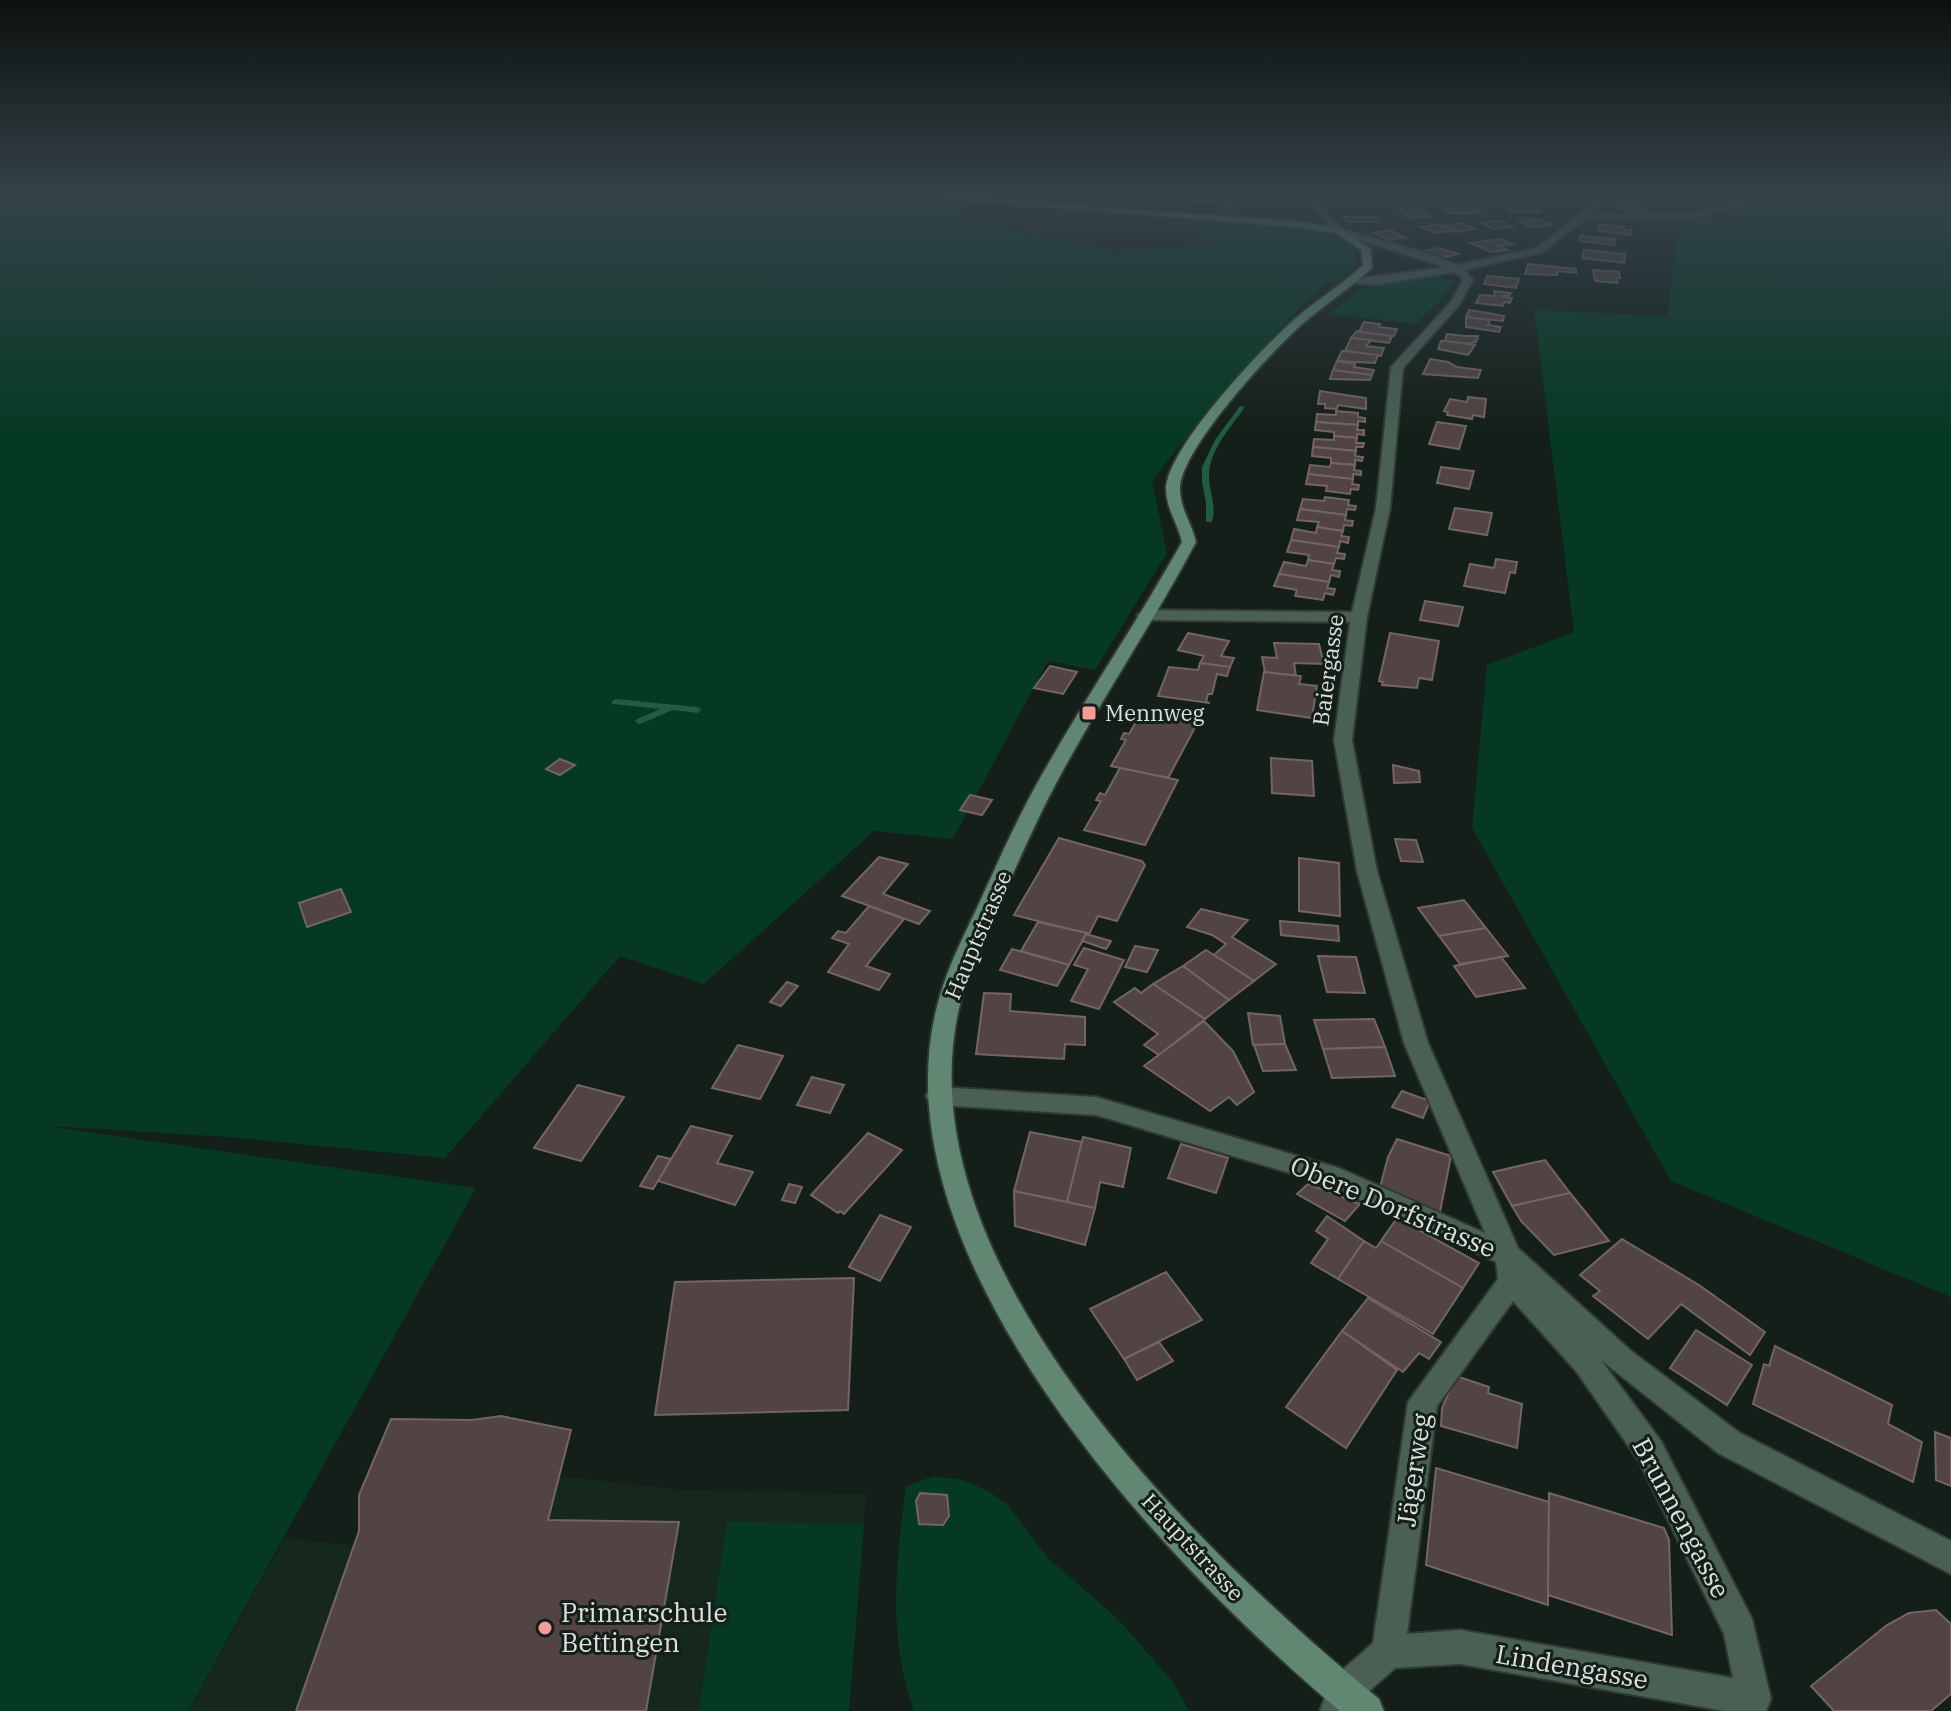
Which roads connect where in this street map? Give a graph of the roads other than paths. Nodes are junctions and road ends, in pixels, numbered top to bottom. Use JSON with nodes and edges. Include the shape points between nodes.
{"nodes":[{"id":1,"x":1360,"y":275,"type":"edge"},
{"id":2,"x":1421,"y":275,"type":"edge"},
{"id":3,"x":1463,"y":275,"type":"edge"},
{"id":4,"x":1357,"y":278,"type":"junction"},
{"id":5,"x":1145,"y":615,"type":"junction"},
{"id":6,"x":1359,"y":617,"type":"junction"},
{"id":7,"x":938,"y":1096,"type":"junction"},
{"id":8,"x":1510,"y":1268,"type":"junction"},
{"id":9,"x":1951,"y":1558,"type":"edge"},
{"id":10,"x":1388,"y":1652,"type":"junction"},
{"id":11,"x":1754,"y":1699,"type":"joint"},
{"id":12,"x":1349,"y":1705,"type":"edge"}],
"edges":[{"from":1,"to":4,"type":"street"},
{"from":2,"to":4,"type":"street","via":[[1375,282]]},
{"from":3,"to":6,"type":"street","name":"Baiergasse","via":[[1468,280],[1455,303],[1397,367],[1383,508]]},
{"from":4,"to":5,"type":"street","name":"Hauptstrasse","via":[[1274,346],[1203,430],[1179,468],[1174,497],[1189,542]]},
{"from":5,"to":6,"type":"street"},
{"from":5,"to":7,"type":"street","name":"Hauptstrasse","via":[[1054,770],[982,920],[947,1008]]},
{"from":6,"to":8,"type":"street","name":"Baiergasse","via":[[1343,740],[1367,871],[1416,1043]]},
{"from":7,"to":8,"type":"street","name":"Obere Dorfstrasse","via":[[1096,1106],[1330,1175]]},
{"from":7,"to":12,"type":"street","name":"Hauptstrasse","via":[[947,1161],[986,1265],[1035,1352],[1110,1457],[1211,1572]]},
{"from":8,"to":9,"type":"street","name":"Obere Dorfstrasse","via":[[1729,1443]]},
{"from":8,"to":10,"type":"street","name":"Jägerweg","via":[[1423,1402]]},
{"from":8,"to":11,"type":"street","name":"Brunnengasse","via":[[1650,1451],[1740,1631]]},
{"from":10,"to":11,"type":"street","name":"Lindengasse","via":[[1460,1647]]},
{"from":10,"to":12,"type":"street"}]}
